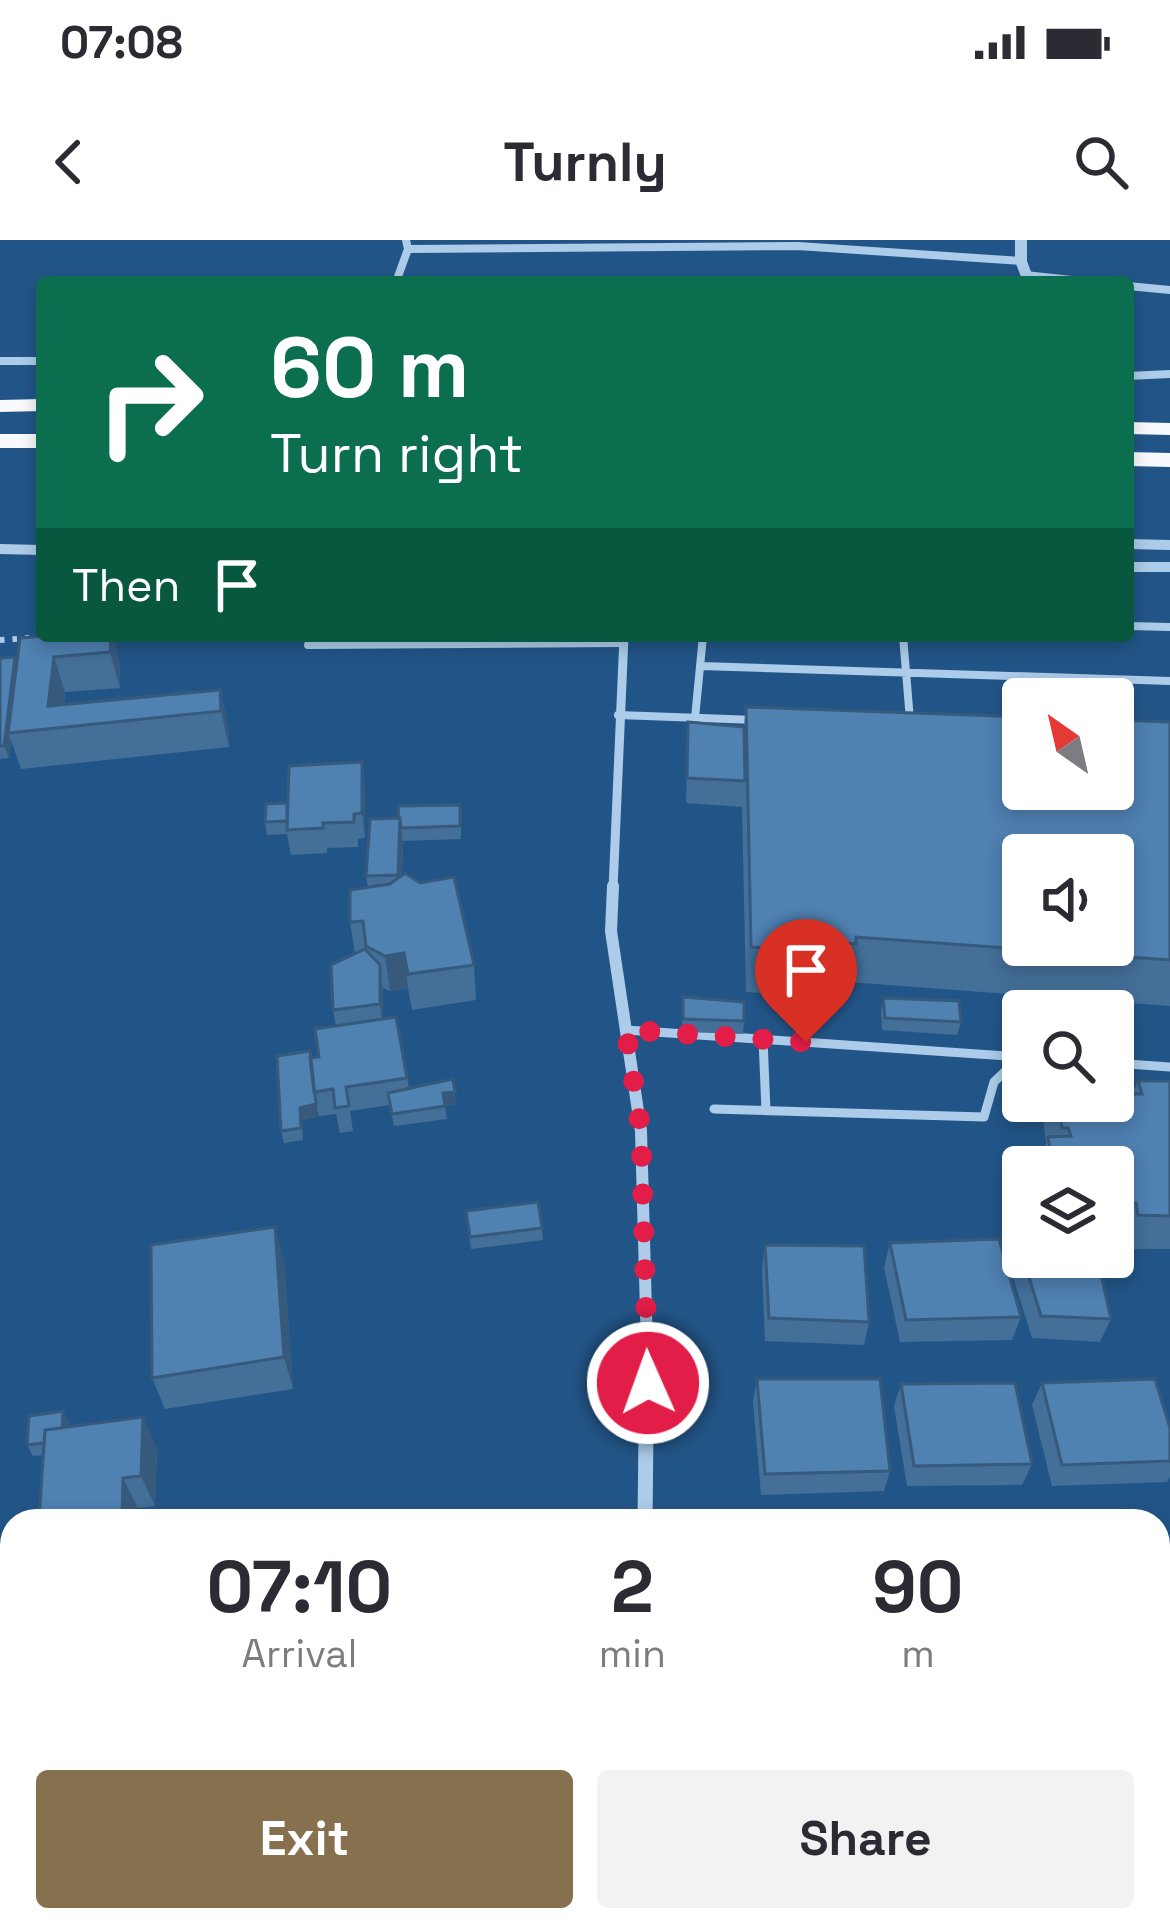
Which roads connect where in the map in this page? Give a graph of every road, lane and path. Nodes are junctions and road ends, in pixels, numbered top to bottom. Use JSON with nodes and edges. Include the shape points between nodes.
{"nodes":[{"id":1,"x":1021,"y":240,"type":"edge"},
{"id":2,"x":407,"y":245,"type":"edge"},
{"id":3,"x":1025,"y":273,"type":"edge"},
{"id":4,"x":398,"y":276,"type":"edge"},
{"id":5,"x":1134,"y":287,"type":"edge"},
{"id":6,"x":1170,"y":290,"type":"edge"},
{"id":7,"x":0,"y":361,"type":"edge"},
{"id":8,"x":36,"y":361,"type":"edge"},
{"id":9,"x":1134,"y":376,"type":"edge"},
{"id":10,"x":1170,"y":376,"type":"edge"},
{"id":11,"x":0,"y":403,"type":"edge"},
{"id":12,"x":36,"y":403,"type":"edge"},
{"id":13,"x":1134,"y":408,"type":"edge"},
{"id":14,"x":1170,"y":409,"type":"edge"},
{"id":15,"x":1134,"y":428,"type":"edge"},
{"id":16,"x":1170,"y":429,"type":"edge"},
{"id":17,"x":36,"y":440,"type":"edge"},
{"id":18,"x":0,"y":441,"type":"edge"},
{"id":19,"x":1134,"y":459,"type":"edge"},
{"id":20,"x":1170,"y":460,"type":"edge"},
{"id":21,"x":1134,"y":544,"type":"edge"},
{"id":22,"x":1170,"y":545,"type":"edge"},
{"id":23,"x":0,"y":549,"type":"edge"},
{"id":24,"x":36,"y":550,"type":"edge"},
{"id":25,"x":1134,"y":567,"type":"edge"},
{"id":26,"x":1170,"y":567,"type":"edge"},
{"id":27,"x":1134,"y":576,"type":"edge"},
{"id":28,"x":1170,"y":577,"type":"edge"},
{"id":29,"x":1134,"y":626,"type":"edge"},
{"id":30,"x":1168,"y":627,"type":"edge"},
{"id":31,"x":36,"y":638,"type":"edge"},
{"id":32,"x":1170,"y":639,"type":"edge"},
{"id":33,"x":0,"y":640,"type":"edge"},
{"id":34,"x":519,"y":642,"type":"edge"},
{"id":35,"x":624,"y":642,"type":"edge"},
{"id":36,"x":703,"y":642,"type":"edge"},
{"id":37,"x":903,"y":642,"type":"edge"},
{"id":38,"x":308,"y":646,"type":"dead end"},
{"id":39,"x":701,"y":666,"type":"junction"},
{"id":40,"x":905,"y":673,"type":"junction"},
{"id":41,"x":1170,"y":681,"type":"edge"},
{"id":42,"x":618,"y":716,"type":"junction"},
{"id":43,"x":695,"y":718,"type":"junction"},
{"id":44,"x":766,"y":721,"type":"edge"},
{"id":45,"x":910,"y":726,"type":"edge"},
{"id":46,"x":626,"y":1030,"type":"junction"},
{"id":47,"x":764,"y":1040,"type":"junction"},
{"id":48,"x":1002,"y":1056,"type":"edge"},
{"id":49,"x":1134,"y":1065,"type":"edge"},
{"id":50,"x":1170,"y":1067,"type":"edge"},
{"id":51,"x":1002,"y":1069,"type":"edge"},
{"id":52,"x":714,"y":1109,"type":"dead end"},
{"id":53,"x":766,"y":1111,"type":"junction"},
{"id":54,"x":645,"y":1509,"type":"edge"}],
"edges":[{"from":1,"to":3,"type":"street"},
{"from":2,"to":3,"type":"street","via":[[798,246]]},
{"from":2,"to":4,"type":"street"},
{"from":5,"to":6,"type":"street"},
{"from":7,"to":8,"type":"street"},
{"from":9,"to":10,"type":"street"},
{"from":11,"to":12,"type":"highway"},
{"from":13,"to":14,"type":"highway"},
{"from":15,"to":16,"type":"highway"},
{"from":17,"to":18,"type":"highway"},
{"from":19,"to":20,"type":"highway"},
{"from":21,"to":22,"type":"street"},
{"from":23,"to":24,"type":"street"},
{"from":25,"to":26,"type":"street"},
{"from":27,"to":28,"type":"street"},
{"from":29,"to":30,"type":"lane"},
{"from":30,"to":32,"type":"lane"},
{"from":31,"to":33,"type":"path"},
{"from":34,"to":38,"type":"lane"},
{"from":35,"to":42,"type":"street"},
{"from":36,"to":39,"type":"lane"},
{"from":37,"to":40,"type":"lane"},
{"from":39,"to":40,"type":"lane"},
{"from":39,"to":43,"type":"lane"},
{"from":40,"to":41,"type":"lane"},
{"from":40,"to":45,"type":"lane"},
{"from":42,"to":43,"type":"lane"},
{"from":42,"to":46,"type":"street","via":[[611,931]]},
{"from":43,"to":44,"type":"lane"},
{"from":46,"to":47,"type":"lane"},
{"from":46,"to":54,"type":"street","via":[[641,1131]]},
{"from":47,"to":48,"type":"lane"},
{"from":47,"to":53,"type":"lane"},
{"from":49,"to":50,"type":"lane"},
{"from":51,"to":53,"type":"lane","via":[[988,1089],[984,1117]]},
{"from":52,"to":53,"type":"lane"}]}
